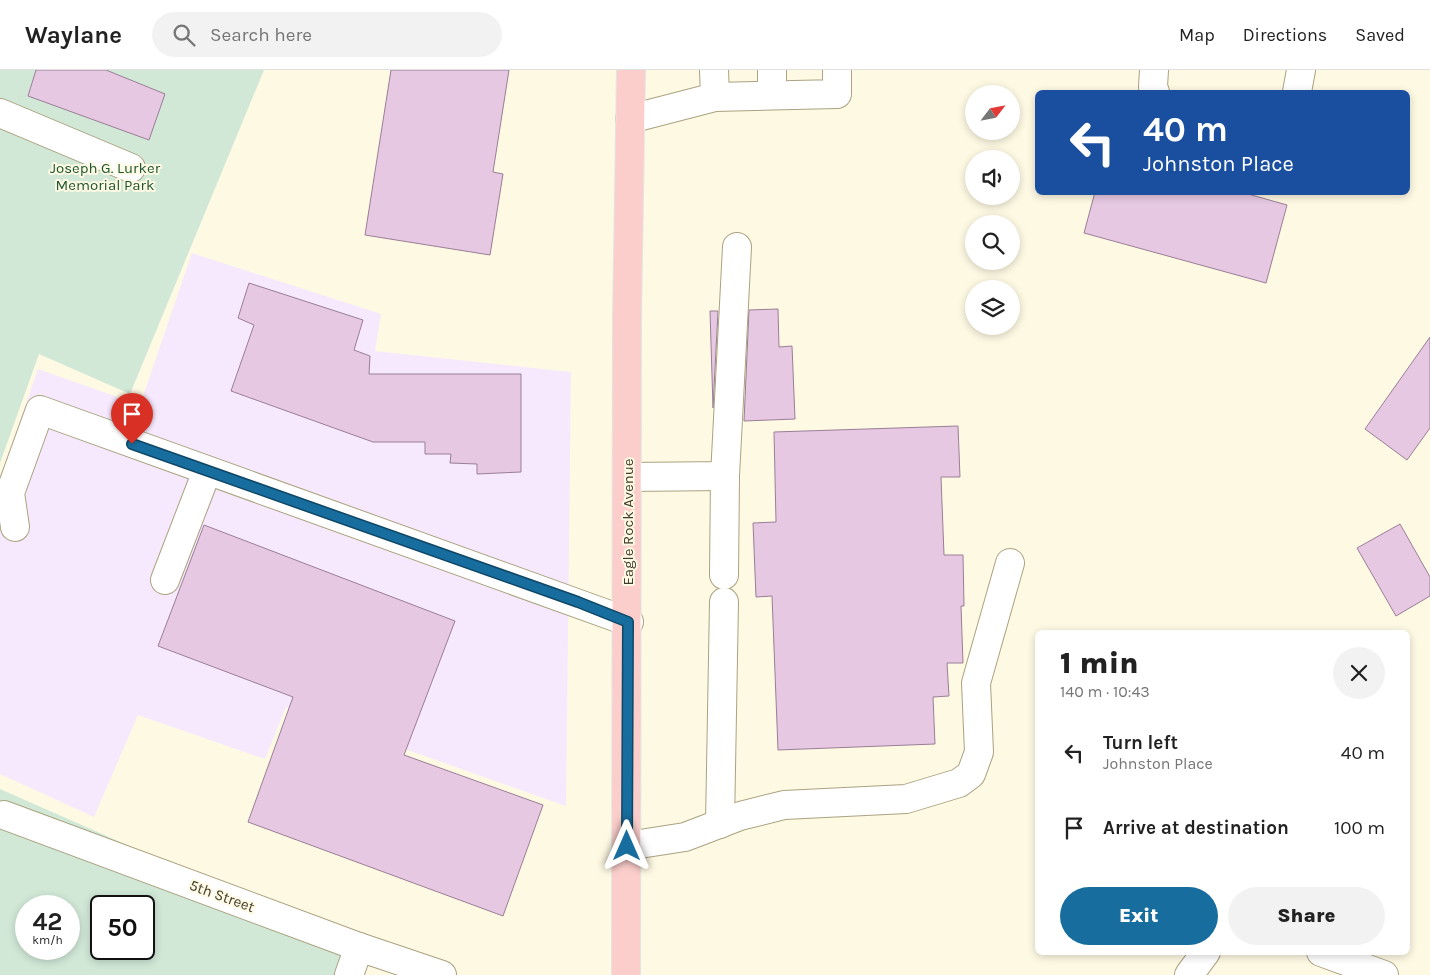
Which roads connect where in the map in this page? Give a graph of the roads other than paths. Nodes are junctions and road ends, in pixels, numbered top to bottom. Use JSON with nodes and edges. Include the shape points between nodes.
{"nodes":[{"id":1,"x":631,"y":70,"type":"edge"},
{"id":2,"x":714,"y":70,"type":"edge"},
{"id":3,"x":837,"y":70,"type":"edge"},
{"id":4,"x":1154,"y":70,"type":"edge"},
{"id":5,"x":1301,"y":70,"type":"edge"},
{"id":6,"x":772,"y":83,"type":"edge"},
{"id":7,"x":1154,"y":90,"type":"edge"},
{"id":8,"x":1297,"y":90,"type":"edge"},
{"id":9,"x":714,"y":97,"type":"junction"},
{"id":10,"x":0,"y":113,"type":"edge"},
{"id":11,"x":630,"y":120,"type":"junction"},
{"id":12,"x":131,"y":168,"type":"dead end"},
{"id":13,"x":737,"y":247,"type":"dead end"},
{"id":14,"x":207,"y":471,"type":"junction"},
{"id":15,"x":724,"y":476,"type":"junction"},
{"id":16,"x":628,"y":478,"type":"junction"},
{"id":17,"x":15,"y":527,"type":"dead end"},
{"id":18,"x":1010,"y":563,"type":"dead end"},
{"id":19,"x":724,"y":575,"type":"dead end"},
{"id":20,"x":165,"y":580,"type":"dead end"},
{"id":21,"x":724,"y":602,"type":"dead end"},
{"id":22,"x":628,"y":622,"type":"junction"},
{"id":23,"x":4,"y":814,"type":"dead end"},
{"id":24,"x":720,"y":824,"type":"junction"},
{"id":25,"x":627,"y":846,"type":"junction"},
{"id":26,"x":359,"y":947,"type":"junction"},
{"id":27,"x":1204,"y":955,"type":"edge"},
{"id":28,"x":1329,"y":955,"type":"edge"},
{"id":29,"x":349,"y":975,"type":"edge"},
{"id":30,"x":442,"y":975,"type":"edge"},
{"id":31,"x":626,"y":975,"type":"edge"},
{"id":32,"x":1189,"y":975,"type":"edge"},
{"id":33,"x":1384,"y":975,"type":"edge"}],
"edges":[{"from":1,"to":11,"type":"main road","name":"Eagle Rock Avenue"},
{"from":2,"to":9,"type":"street"},
{"from":3,"to":6,"type":"street","via":[[837,94]]},
{"from":4,"to":7,"type":"street"},
{"from":5,"to":8,"type":"street"},
{"from":6,"to":9,"type":"street"},
{"from":9,"to":11,"type":"street"},
{"from":10,"to":12,"type":"street"},
{"from":11,"to":16,"type":"main road","name":"Eagle Rock Avenue"},
{"from":13,"to":15,"type":"street"},
{"from":14,"to":17,"type":"street","via":[[40,410],[10,493]]},
{"from":14,"to":20,"type":"street"},
{"from":14,"to":22,"type":"street"},
{"from":15,"to":16,"type":"street"},
{"from":15,"to":19,"type":"street"},
{"from":16,"to":22,"type":"main road","name":"Eagle Rock Avenue"},
{"from":18,"to":24,"type":"street","via":[[976,682],[980,752],[971,774],[959,783],[906,799],[784,805]]},
{"from":21,"to":24,"type":"street"},
{"from":22,"to":25,"type":"main road","name":"Eagle Rock Avenue"},
{"from":23,"to":26,"type":"street","name":"5th Street"},
{"from":24,"to":25,"type":"street","via":[[684,837]]},
{"from":25,"to":31,"type":"main road","name":"Eagle Rock Avenue"},
{"from":26,"to":29,"type":"street"},
{"from":26,"to":30,"type":"street","name":"5th Street"},
{"from":27,"to":32,"type":"street"},
{"from":28,"to":33,"type":"street"}]}
